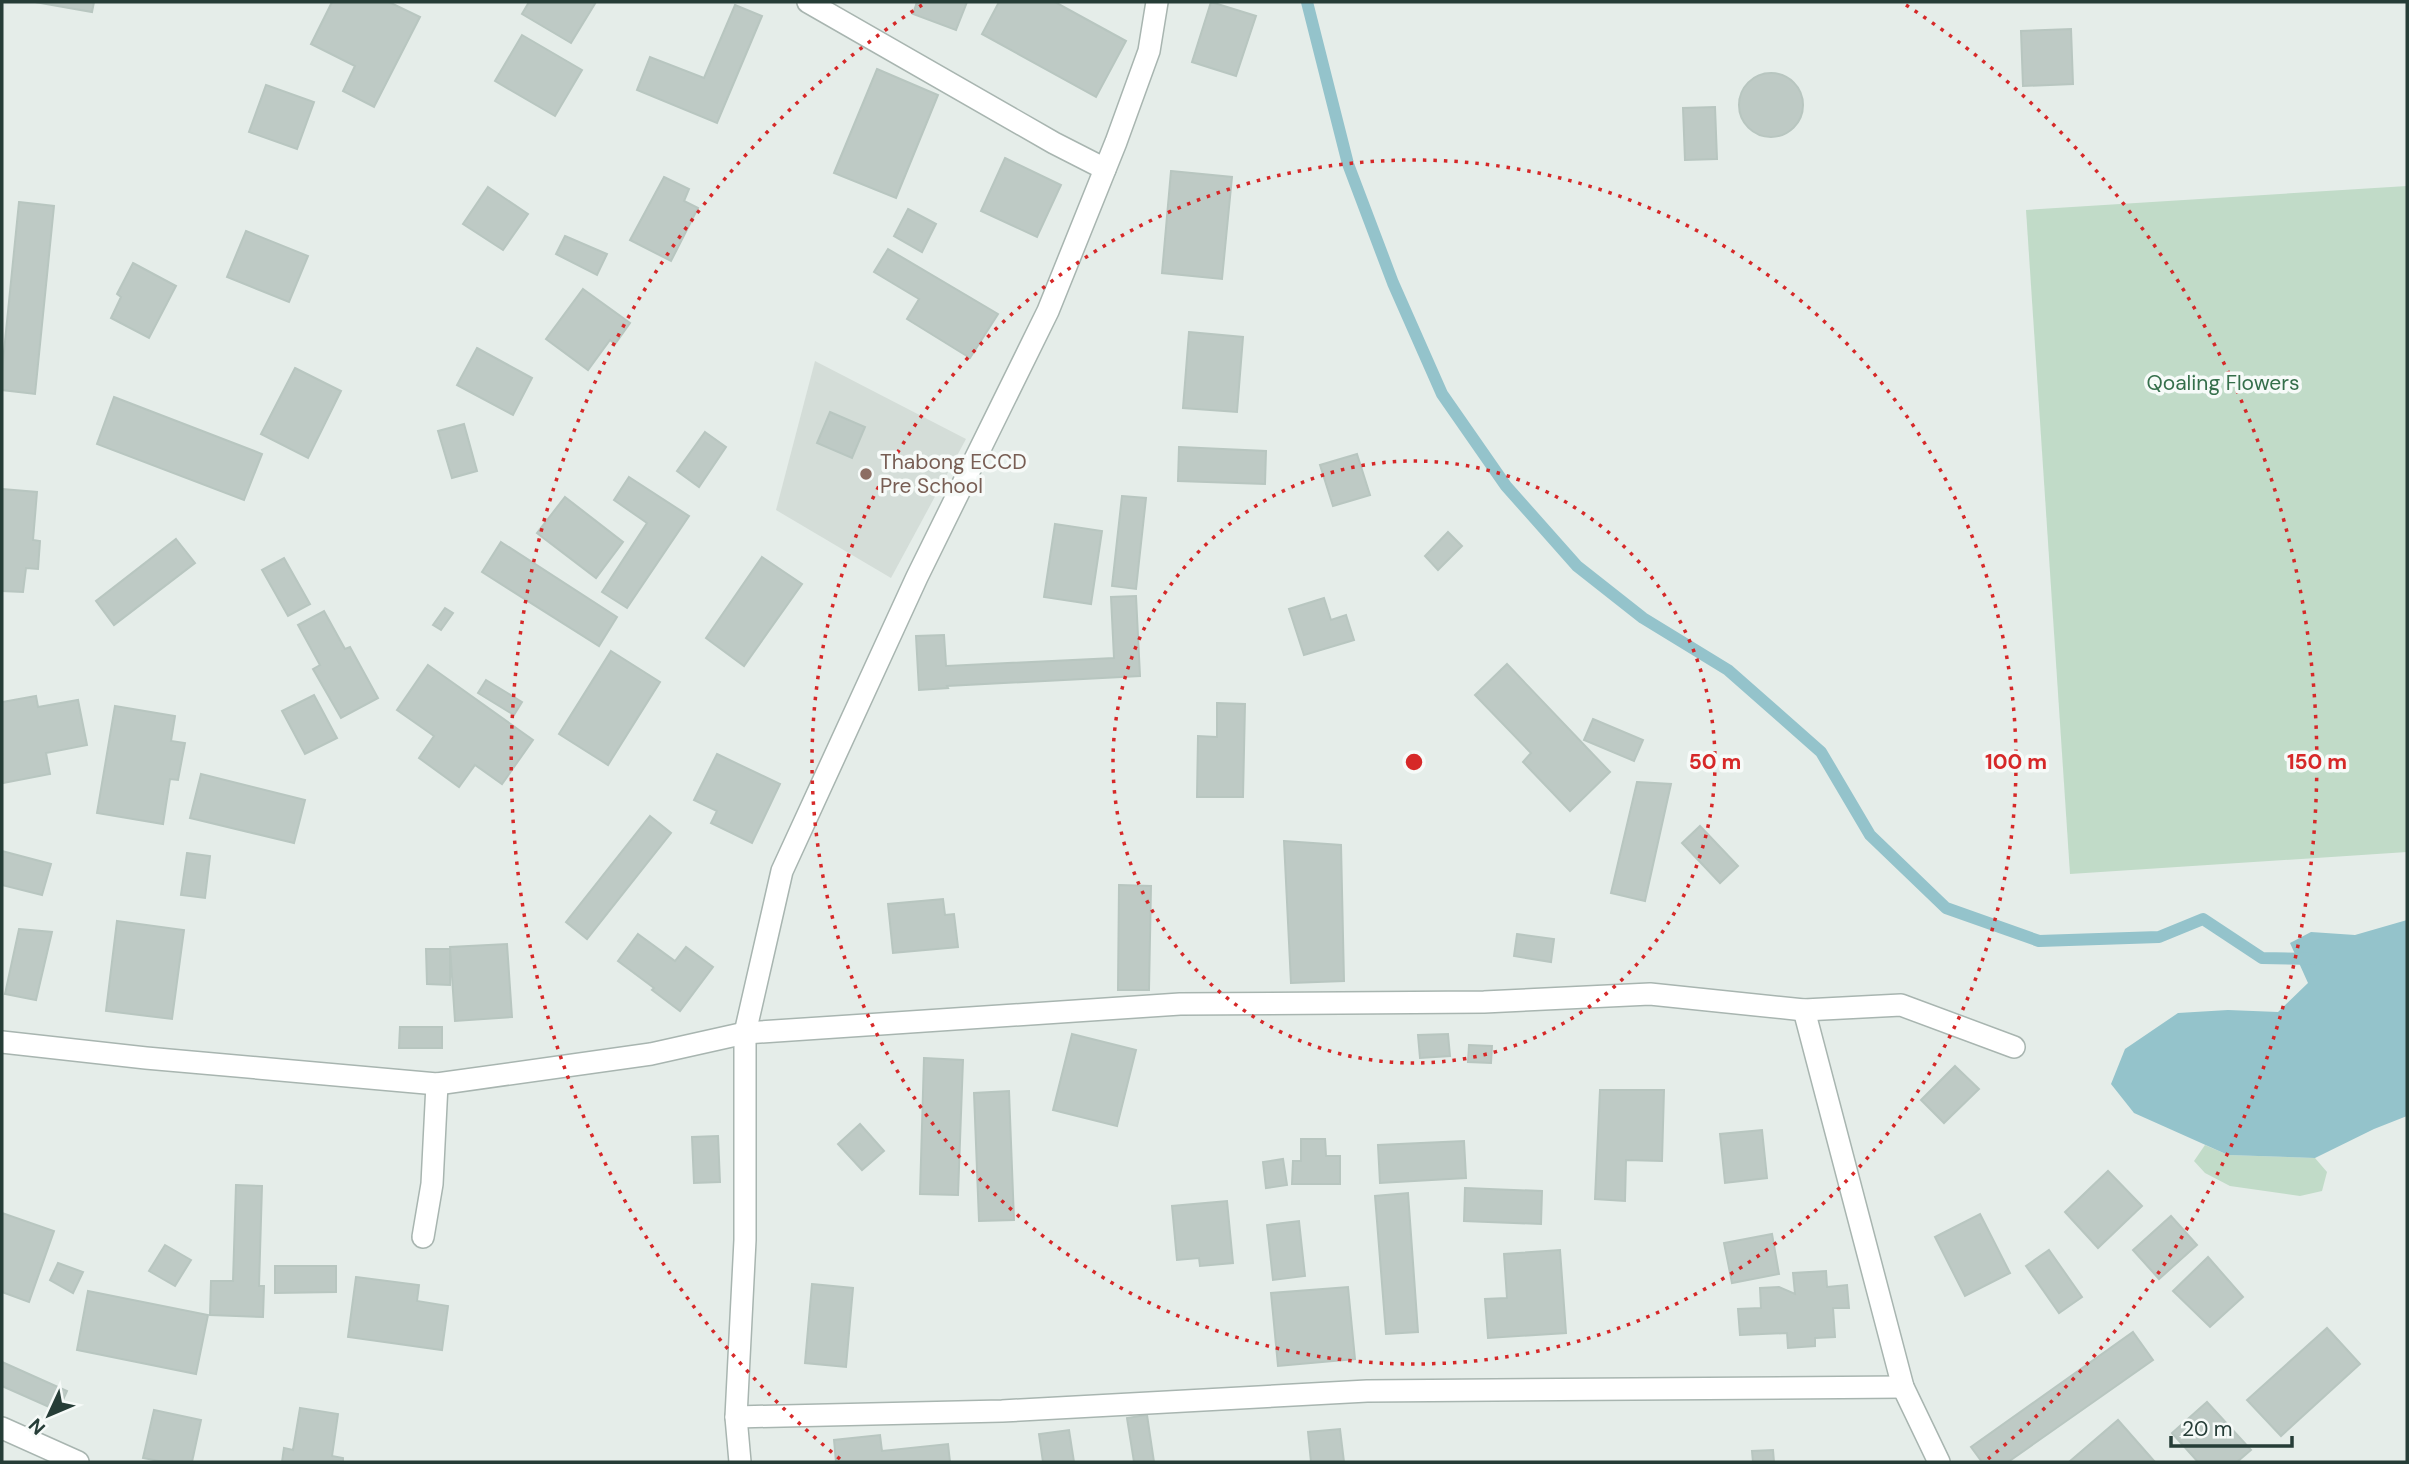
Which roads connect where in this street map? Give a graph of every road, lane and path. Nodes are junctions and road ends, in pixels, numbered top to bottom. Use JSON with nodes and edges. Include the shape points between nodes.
{"nodes":[{"id":1,"x":807,"y":2,"type":"edge"},
{"id":2,"x":1157,"y":2,"type":"edge"},
{"id":3,"x":1105,"y":169,"type":"junction"},
{"id":4,"x":1804,"y":1010,"type":"junction"},
{"id":5,"x":745,"y":1033,"type":"junction"},
{"id":6,"x":2,"y":1042,"type":"edge"},
{"id":7,"x":2014,"y":1047,"type":"dead end"},
{"id":8,"x":437,"y":1084,"type":"junction"},
{"id":9,"x":423,"y":1237,"type":"dead end"},
{"id":10,"x":1903,"y":1387,"type":"junction"},
{"id":11,"x":736,"y":1417,"type":"junction"},
{"id":12,"x":2,"y":1428,"type":"edge"},
{"id":13,"x":78,"y":1462,"type":"edge"},
{"id":14,"x":740,"y":1462,"type":"edge"},
{"id":15,"x":1939,"y":1462,"type":"edge"}],
"edges":[{"from":1,"to":3,"type":"street"},
{"from":2,"to":3,"type":"street","via":[[1149,51]]},
{"from":3,"to":5,"type":"street","via":[[1048,311],[917,577],[782,871]]},
{"from":4,"to":5,"type":"street","via":[[1650,994],[1484,1002],[1180,1004]]},
{"from":4,"to":7,"type":"street","via":[[1901,1005]]},
{"from":4,"to":10,"type":"street"},
{"from":5,"to":8,"type":"street","via":[[651,1054]]},
{"from":5,"to":11,"type":"street","via":[[746,1240]]},
{"from":6,"to":8,"type":"street"},
{"from":8,"to":9,"type":"street","via":[[432,1184]]},
{"from":10,"to":11,"type":"street","via":[[1367,1391],[1002,1411]]},
{"from":10,"to":15,"type":"street"},
{"from":11,"to":14,"type":"street"},
{"from":12,"to":13,"type":"street"}]}
